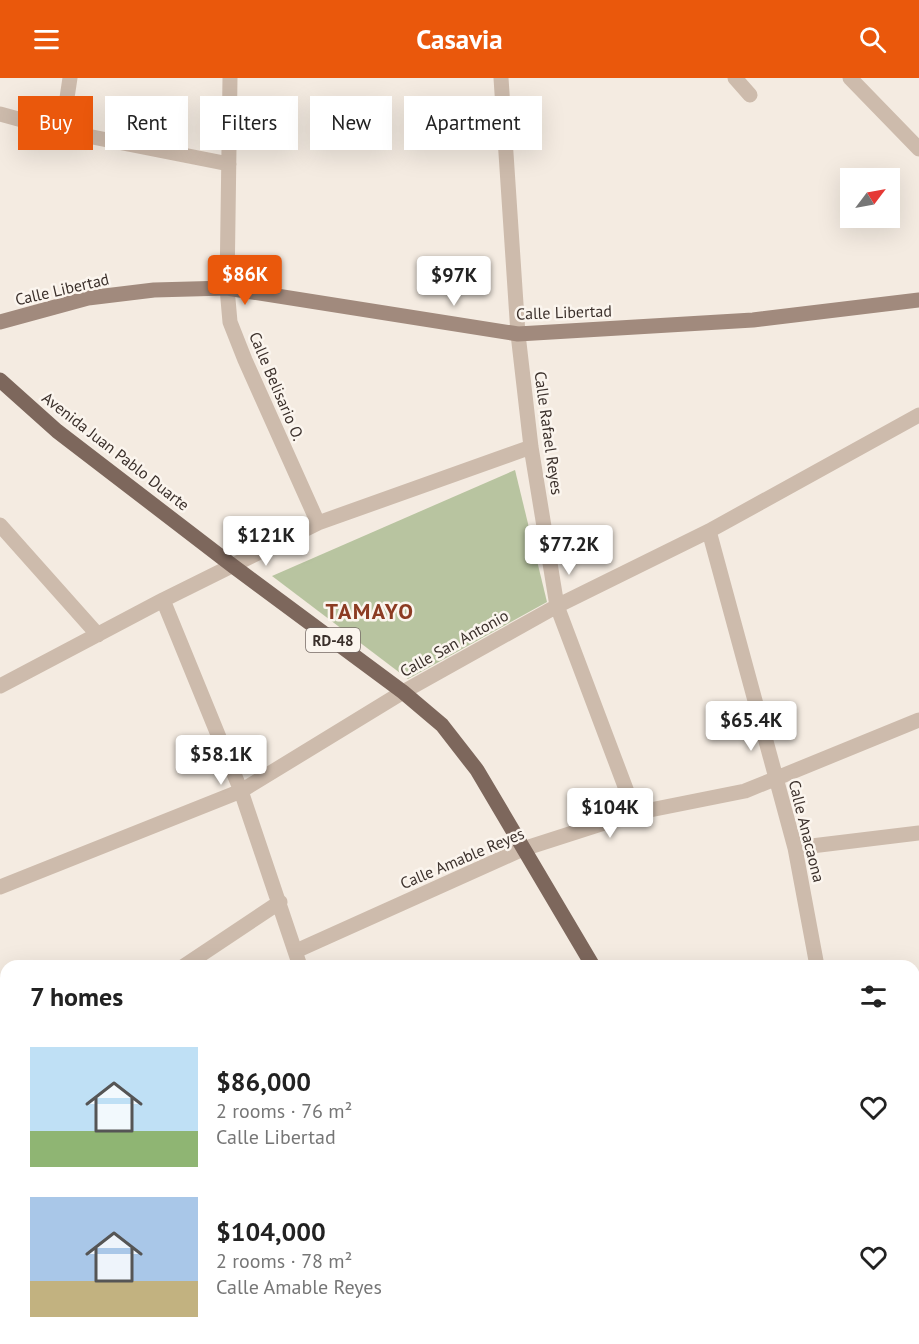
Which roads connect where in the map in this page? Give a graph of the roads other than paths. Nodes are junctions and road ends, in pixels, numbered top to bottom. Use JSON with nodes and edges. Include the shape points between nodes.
{"nodes":[{"id":1,"x":70,"y":78,"type":"edge"},
{"id":2,"x":230,"y":78,"type":"edge"},
{"id":3,"x":501,"y":78,"type":"edge"},
{"id":4,"x":735,"y":78,"type":"edge"},
{"id":5,"x":850,"y":78,"type":"edge"},
{"id":6,"x":750,"y":95,"type":"dead end"},
{"id":7,"x":67,"y":96,"type":"edge"},
{"id":8,"x":0,"y":114,"type":"edge"},
{"id":9,"x":18,"y":119,"type":"edge"},
{"id":10,"x":93,"y":137,"type":"edge"},
{"id":11,"x":919,"y":149,"type":"edge"},
{"id":12,"x":229,"y":164,"type":"junction"},
{"id":13,"x":227,"y":288,"type":"junction"},
{"id":14,"x":919,"y":300,"type":"edge"},
{"id":15,"x":0,"y":322,"type":"edge"},
{"id":16,"x":518,"y":334,"type":"junction"},
{"id":17,"x":0,"y":380,"type":"edge"},
{"id":18,"x":919,"y":415,"type":"edge"},
{"id":19,"x":531,"y":447,"type":"junction"},
{"id":20,"x":318,"y":523,"type":"junction"},
{"id":21,"x":0,"y":525,"type":"edge"},
{"id":22,"x":709,"y":531,"type":"junction"},
{"id":23,"x":233,"y":566,"type":"junction"},
{"id":24,"x":163,"y":600,"type":"junction"},
{"id":25,"x":557,"y":606,"type":"junction"},
{"id":26,"x":98,"y":635,"type":"junction"},
{"id":27,"x":0,"y":686,"type":"edge"},
{"id":28,"x":403,"y":692,"type":"junction"},
{"id":29,"x":919,"y":720,"type":"edge"},
{"id":30,"x":776,"y":780,"type":"junction"},
{"id":31,"x":241,"y":790,"type":"junction"},
{"id":32,"x":635,"y":813,"type":"junction"},
{"id":33,"x":919,"y":833,"type":"edge"},
{"id":34,"x":795,"y":848,"type":"junction"},
{"id":35,"x":524,"y":849,"type":"junction"},
{"id":36,"x":0,"y":887,"type":"edge"},
{"id":37,"x":280,"y":902,"type":"junction"},
{"id":38,"x":296,"y":951,"type":"junction"},
{"id":39,"x":193,"y":960,"type":"edge"},
{"id":40,"x":298,"y":960,"type":"edge"},
{"id":41,"x":589,"y":960,"type":"edge"},
{"id":42,"x":816,"y":960,"type":"edge"}],
"edges":[{"from":1,"to":7,"type":"street"},
{"from":2,"to":12,"type":"street","name":"Calle Belisario O."},
{"from":3,"to":16,"type":"street","name":"Calle Rafael Reyes"},
{"from":4,"to":6,"type":"street"},
{"from":5,"to":11,"type":"street"},
{"from":8,"to":9,"type":"street"},
{"from":10,"to":12,"type":"street"},
{"from":12,"to":13,"type":"street","name":"Calle Belisario O."},
{"from":13,"to":15,"type":"street","name":"Calle Libertad","via":[[154,290],[88,298]]},
{"from":13,"to":16,"type":"street","name":"Calle Libertad"},
{"from":13,"to":20,"type":"street","name":"Calle Belisario O.","via":[[230,322]]},
{"from":14,"to":16,"type":"street","name":"Calle Libertad","via":[[753,320]]},
{"from":16,"to":19,"type":"street","name":"Calle Rafael Reyes"},
{"from":17,"to":23,"type":"main road","name":"Avenida Juan Pablo Duarte","number":"RD-48","via":[[57,431]]},
{"from":18,"to":22,"type":"street","name":"Calle San Antonio"},
{"from":19,"to":20,"type":"street"},
{"from":19,"to":25,"type":"street","name":"Calle Rafael Reyes"},
{"from":20,"to":23,"type":"street"},
{"from":21,"to":26,"type":"street"},
{"from":22,"to":25,"type":"street","name":"Calle San Antonio"},
{"from":22,"to":30,"type":"street","name":"Calle Anacaona"},
{"from":23,"to":24,"type":"street"},
{"from":23,"to":28,"type":"main road","name":"Avenida Juan Pablo Duarte","number":"RD-48"},
{"from":24,"to":26,"type":"street"},
{"from":24,"to":31,"type":"street"},
{"from":25,"to":28,"type":"street","name":"Calle San Antonio"},
{"from":25,"to":32,"type":"street","name":"Calle Rafael Reyes"},
{"from":26,"to":27,"type":"street"},
{"from":28,"to":31,"type":"street","name":"Calle San Antonio"},
{"from":28,"to":35,"type":"main road","name":"Avenida Juan Pablo Duarte","number":"RD-48","via":[[461,747]]},
{"from":29,"to":30,"type":"street","name":"Calle Amable Reyes"},
{"from":30,"to":32,"type":"street","name":"Calle Amable Reyes","via":[[746,791]]},
{"from":30,"to":34,"type":"street","name":"Calle Anacaona"},
{"from":31,"to":36,"type":"street","name":"Calle San Antonio"},
{"from":31,"to":37,"type":"street"},
{"from":32,"to":35,"type":"street","name":"Calle Amable Reyes"},
{"from":33,"to":34,"type":"street"},
{"from":34,"to":42,"type":"street","name":"Calle Anacaona"},
{"from":35,"to":38,"type":"street","name":"Calle Amable Reyes"},
{"from":35,"to":41,"type":"main road","name":"Avenida Juan Pablo Duarte","number":"RD-48"},
{"from":37,"to":38,"type":"street"},
{"from":37,"to":39,"type":"street"},
{"from":38,"to":40,"type":"street"}]}
